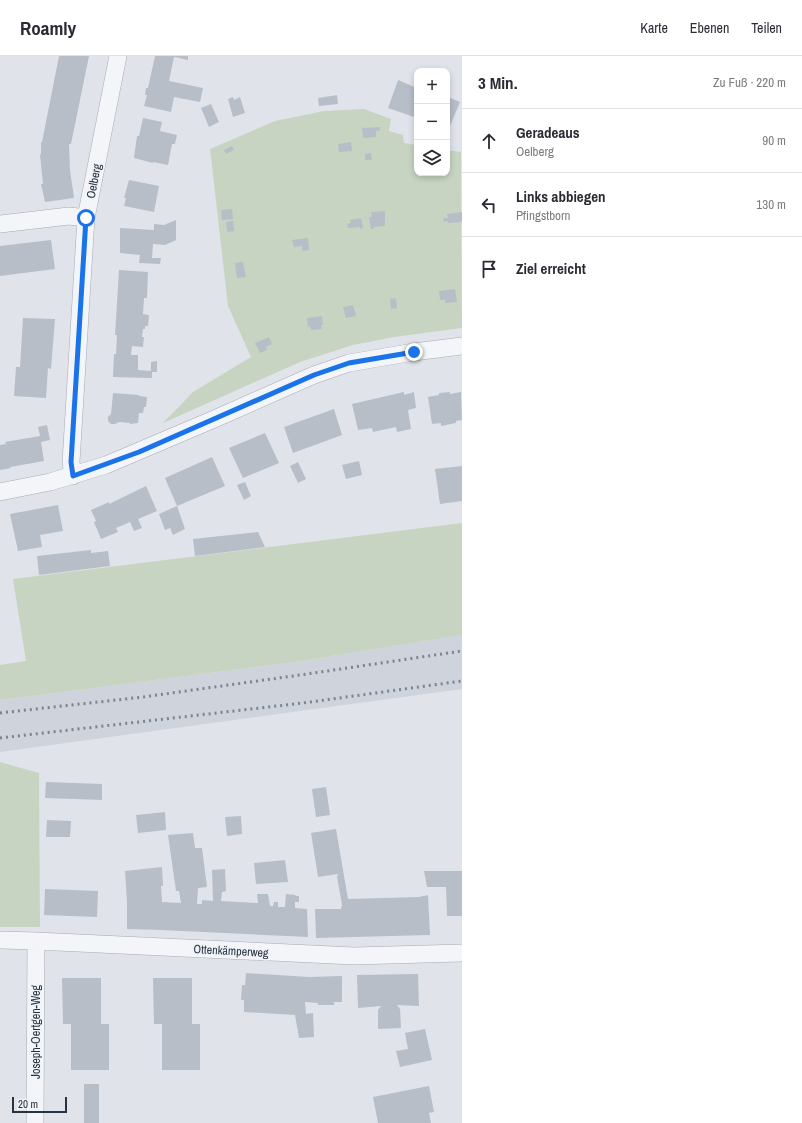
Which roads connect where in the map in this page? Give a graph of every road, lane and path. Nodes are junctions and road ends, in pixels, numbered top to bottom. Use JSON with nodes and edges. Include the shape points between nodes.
{"nodes":[{"id":1,"x":118,"y":56,"type":"edge"},
{"id":2,"x":86,"y":218,"type":"junction"},
{"id":3,"x":0,"y":224,"type":"edge"},
{"id":4,"x":462,"y":346,"type":"edge"},
{"id":5,"x":73,"y":476,"type":"junction"},
{"id":6,"x":0,"y":492,"type":"edge"},
{"id":7,"x":0,"y":940,"type":"edge"},
{"id":8,"x":36,"y":941,"type":"junction"},
{"id":9,"x":462,"y":953,"type":"edge"},
{"id":10,"x":35,"y":1123,"type":"edge"}],
"edges":[{"from":1,"to":2,"type":"street","name":"Oelberg"},
{"from":2,"to":3,"type":"street","via":[[69,216]]},
{"from":2,"to":5,"type":"street","name":"Oelberg","via":[[71,462]]},
{"from":4,"to":5,"type":"street","via":[[349,363],[314,375],[139,452]]},
{"from":5,"to":6,"type":"street"},
{"from":7,"to":8,"type":"street","name":"Ottenkämperweg"},
{"from":8,"to":9,"type":"street","name":"Ottenkämperweg","via":[[354,956]]},
{"from":8,"to":10,"type":"street","name":"Joseph-Oertgen-Weg"}]}
